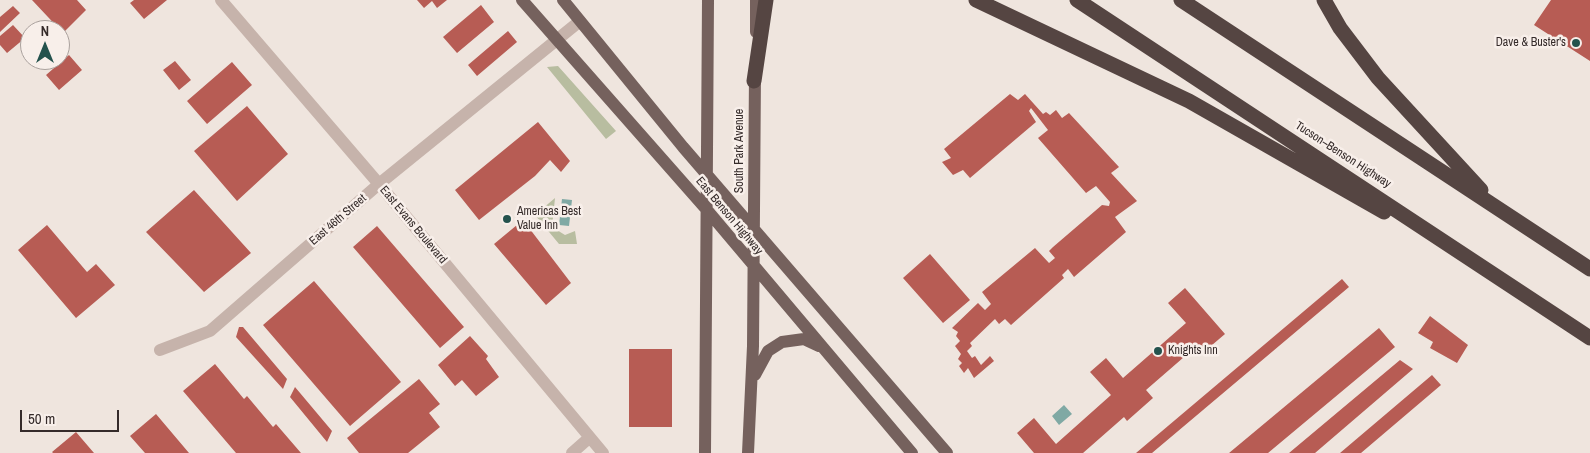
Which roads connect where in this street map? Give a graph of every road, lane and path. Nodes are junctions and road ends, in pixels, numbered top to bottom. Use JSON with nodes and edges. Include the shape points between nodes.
{"nodes":[{"id":1,"x":221,"y":0,"type":"edge"},
{"id":2,"x":522,"y":0,"type":"edge"},
{"id":3,"x":563,"y":0,"type":"edge"},
{"id":4,"x":708,"y":0,"type":"edge"},
{"id":5,"x":756,"y":0,"type":"edge"},
{"id":6,"x":766,"y":0,"type":"edge"},
{"id":7,"x":976,"y":0,"type":"edge"},
{"id":8,"x":1077,"y":0,"type":"edge"},
{"id":9,"x":1181,"y":0,"type":"edge"},
{"id":10,"x":1324,"y":0,"type":"edge"},
{"id":11,"x":580,"y":21,"type":"junction"},
{"id":12,"x":556,"y":40,"type":"junction"},
{"id":13,"x":754,"y":81,"type":"junction"},
{"id":14,"x":708,"y":176,"type":"junction"},
{"id":15,"x":379,"y":184,"type":"junction"},
{"id":16,"x":1497,"y":208,"type":"junction"},
{"id":17,"x":707,"y":210,"type":"junction"},
{"id":18,"x":753,"y":227,"type":"junction"},
{"id":19,"x":1480,"y":264,"type":"junction"},
{"id":20,"x":753,"y":266,"type":"junction"},
{"id":21,"x":1590,"y":268,"type":"edge"},
{"id":22,"x":1590,"y":338,"type":"edge"},
{"id":23,"x":160,"y":350,"type":"dead end"},
{"id":24,"x":829,"y":355,"type":"junction"},
{"id":25,"x":751,"y":392,"type":"junction"},
{"id":26,"x":589,"y":438,"type":"junction"},
{"id":27,"x":705,"y":452,"type":"edge"},
{"id":28,"x":572,"y":453,"type":"edge"},
{"id":29,"x":603,"y":453,"type":"edge"},
{"id":30,"x":748,"y":453,"type":"edge"},
{"id":31,"x":912,"y":453,"type":"edge"},
{"id":32,"x":947,"y":453,"type":"edge"}],
"edges":[{"from":1,"to":15,"type":"street","name":"East Evans Boulevard"},
{"from":2,"to":12,"type":"main road","name":"East Benson Highway"},
{"from":3,"to":11,"type":"main road","name":"East Benson Highway"},
{"from":4,"to":14,"type":"main road"},
{"from":5,"to":13,"type":"main road","name":"South Park Avenue"},
{"from":6,"to":13,"type":"highway"},
{"from":7,"to":19,"type":"highway","via":[[1209,112]]},
{"from":8,"to":19,"type":"highway","name":"Tucson–Benson Highway"},
{"from":9,"to":16,"type":"highway"},
{"from":10,"to":16,"type":"highway","via":[[1340,28],[1378,78]]},
{"from":11,"to":12,"type":"street","name":"East 46th Street"},
{"from":11,"to":14,"type":"main road","name":"East Benson Highway"},
{"from":12,"to":15,"type":"street","name":"East 46th Street"},
{"from":12,"to":17,"type":"main road","name":"East Benson Highway"},
{"from":13,"to":18,"type":"main road","name":"South Park Avenue"},
{"from":14,"to":17,"type":"main road"},
{"from":14,"to":18,"type":"main road","name":"East Benson Highway"},
{"from":15,"to":23,"type":"street","name":"East 46th Street","via":[[210,331]]},
{"from":15,"to":26,"type":"street","name":"East Evans Boulevard"},
{"from":16,"to":21,"type":"highway"},
{"from":17,"to":20,"type":"main road","name":"East Benson Highway"},
{"from":17,"to":27,"type":"main road"},
{"from":18,"to":20,"type":"main road","name":"South Park Avenue"},
{"from":18,"to":32,"type":"main road","name":"East Benson Highway"},
{"from":19,"to":22,"type":"highway","name":"Tucson–Benson Highway"},
{"from":20,"to":24,"type":"main road","name":"East Benson Highway"},
{"from":20,"to":25,"type":"main road","name":"South Park Avenue"},
{"from":24,"to":25,"type":"main road","via":[[804,339],[782,342],[763,358]]},
{"from":24,"to":31,"type":"main road","name":"East Benson Highway"},
{"from":25,"to":30,"type":"main road","name":"South Park Avenue"},
{"from":26,"to":28,"type":"street"},
{"from":26,"to":29,"type":"street","name":"East Evans Boulevard"}]}
